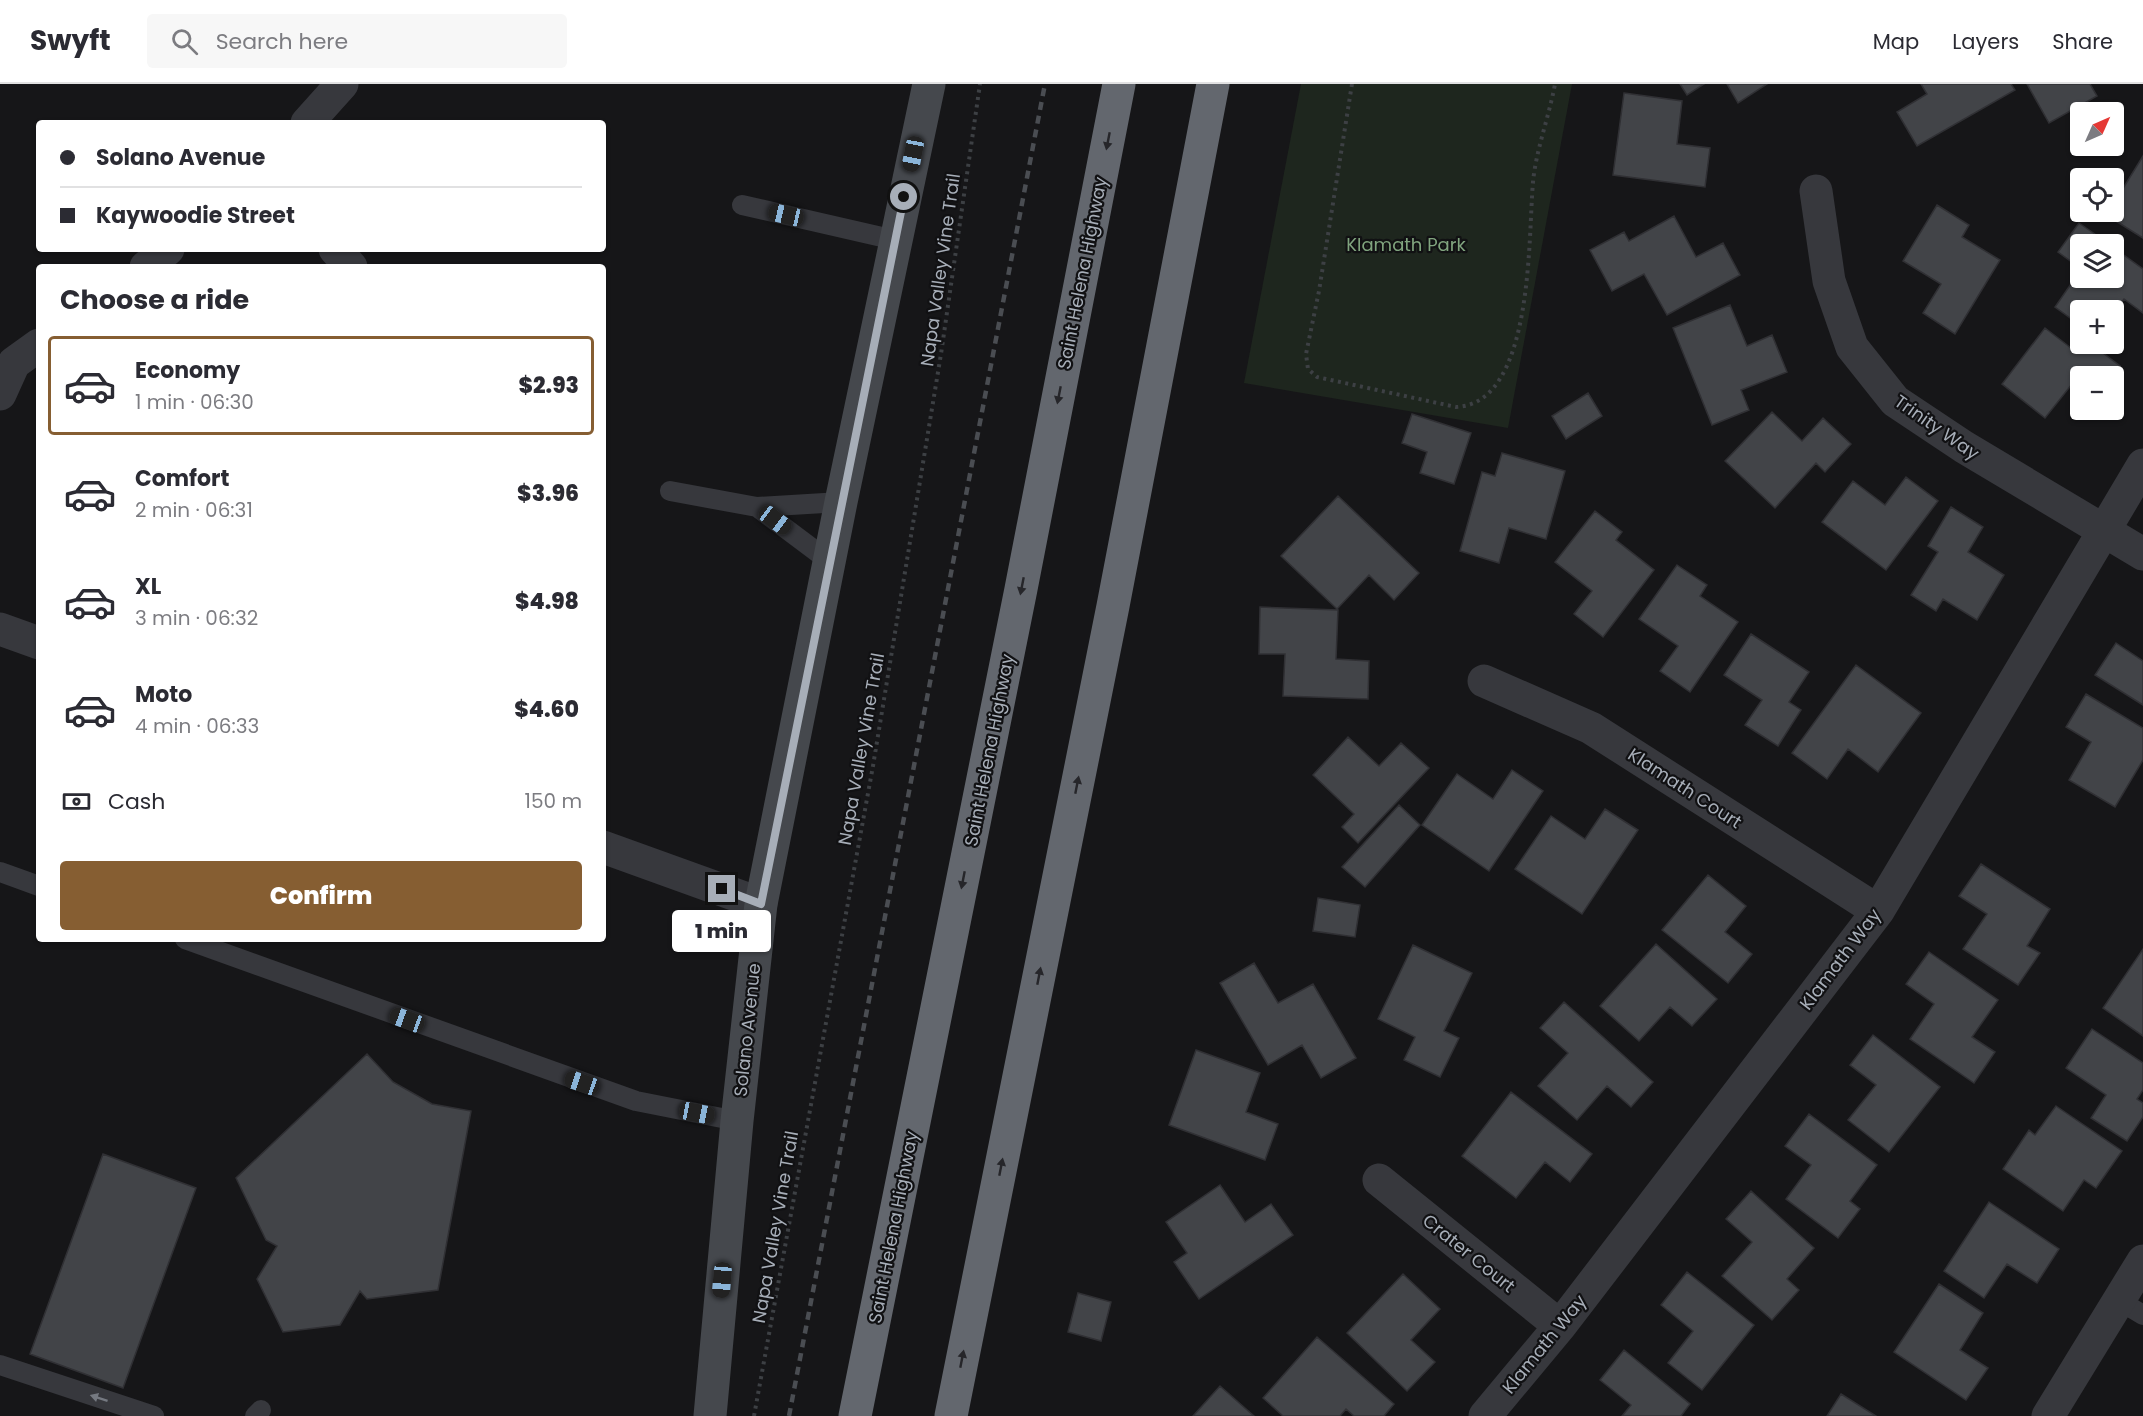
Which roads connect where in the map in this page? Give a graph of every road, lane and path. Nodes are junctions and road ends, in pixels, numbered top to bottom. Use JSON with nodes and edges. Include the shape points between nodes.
{"nodes":[{"id":1,"x":342,"y":84,"type":"edge"},
{"id":2,"x":929,"y":84,"type":"edge"},
{"id":3,"x":980,"y":84,"type":"edge"},
{"id":4,"x":1119,"y":84,"type":"edge"},
{"id":5,"x":1214,"y":84,"type":"edge"},
{"id":6,"x":1352,"y":84,"type":"edge"},
{"id":7,"x":1555,"y":84,"type":"edge"},
{"id":8,"x":310,"y":120,"type":"edge"},
{"id":9,"x":1816,"y":191,"type":"dead end"},
{"id":10,"x":742,"y":205,"type":"dead end"},
{"id":11,"x":895,"y":240,"type":"junction"},
{"id":12,"x":164,"y":252,"type":"edge"},
{"id":13,"x":338,"y":252,"type":"edge"},
{"id":14,"x":150,"y":264,"type":"edge"},
{"id":15,"x":348,"y":264,"type":"edge"},
{"id":16,"x":36,"y":347,"type":"edge"},
{"id":17,"x":0,"y":394,"type":"edge"},
{"id":18,"x":2143,"y":465,"type":"edge"},
{"id":19,"x":670,"y":491,"type":"dead end"},
{"id":20,"x":841,"y":502,"type":"junction"},
{"id":21,"x":757,"y":507,"type":"junction"},
{"id":22,"x":2103,"y":530,"type":"junction"},
{"id":23,"x":2143,"y":554,"type":"edge"},
{"id":24,"x":829,"y":561,"type":"junction"},
{"id":25,"x":0,"y":629,"type":"edge"},
{"id":26,"x":36,"y":642,"type":"edge"},
{"id":27,"x":1484,"y":681,"type":"dead end"},
{"id":28,"x":606,"y":848,"type":"edge"},
{"id":29,"x":0,"y":872,"type":"edge"},
{"id":30,"x":36,"y":885,"type":"edge"},
{"id":31,"x":761,"y":904,"type":"junction"},
{"id":32,"x":1878,"y":911,"type":"junction"},
{"id":33,"x":193,"y":942,"type":"edge"},
{"id":34,"x":737,"y":1121,"type":"junction"},
{"id":35,"x":1379,"y":1180,"type":"dead end"},
{"id":36,"x":2143,"y":1261,"type":"edge"},
{"id":37,"x":2130,"y":1308,"type":"edge"},
{"id":38,"x":1560,"y":1326,"type":"junction"},
{"id":39,"x":0,"y":1365,"type":"edge"},
{"id":40,"x":154,"y":1416,"type":"edge"},
{"id":41,"x":710,"y":1416,"type":"edge"},
{"id":42,"x":754,"y":1416,"type":"edge"},
{"id":43,"x":855,"y":1416,"type":"edge"},
{"id":44,"x":951,"y":1416,"type":"edge"},
{"id":45,"x":1485,"y":1416,"type":"edge"},
{"id":46,"x":2048,"y":1416,"type":"edge"}],
"edges":[{"from":1,"to":8,"type":"street"},
{"from":2,"to":11,"type":"street","name":"Solano Avenue"},
{"from":3,"to":42,"type":"path","name":"Napa Valley Vine Trail","via":[[941,354],[873,766]]},
{"from":4,"to":43,"type":"highway","name":"Saint Helena Highway","one_way":true},
{"from":44,"to":5,"type":"highway","one_way":true},
{"from":6,"to":7,"type":"path","via":[[1306,354],[1308,369],[1317,377],[1456,406],[1481,401],[1511,357],[1529,256],[1533,180]]},
{"from":9,"to":22,"type":"street","name":"Trinity Way","via":[[1830,281],[1852,347],[1895,401]]},
{"from":10,"to":11,"type":"lane"},
{"from":11,"to":20,"type":"street","name":"Solano Avenue"},
{"from":12,"to":14,"type":"street"},
{"from":13,"to":15,"type":"street"},
{"from":16,"to":17,"type":"street","via":[[14,363]]},
{"from":18,"to":22,"type":"street","name":"Klamath Way"},
{"from":19,"to":21,"type":"lane"},
{"from":20,"to":21,"type":"lane"},
{"from":20,"to":24,"type":"street","name":"Solano Avenue"},
{"from":21,"to":24,"type":"lane"},
{"from":22,"to":23,"type":"street","name":"Trinity Way"},
{"from":22,"to":32,"type":"street","name":"Klamath Way"},
{"from":24,"to":31,"type":"street","name":"Solano Avenue"},
{"from":25,"to":26,"type":"street"},
{"from":27,"to":32,"type":"street","name":"Klamath Court","via":[[1591,728]]},
{"from":28,"to":31,"type":"street"},
{"from":29,"to":30,"type":"lane"},
{"from":31,"to":34,"type":"street","name":"Solano Avenue"},
{"from":32,"to":38,"type":"street","name":"Klamath Way"},
{"from":33,"to":34,"type":"lane","via":[[636,1101]]},
{"from":34,"to":41,"type":"street","name":"Solano Avenue"},
{"from":35,"to":38,"type":"street","name":"Crater Court"},
{"from":36,"to":37,"type":"street"},
{"from":37,"to":46,"type":"street"},
{"from":38,"to":45,"type":"street","name":"Klamath Way"},
{"from":40,"to":39,"type":"lane","one_way":true}]}
